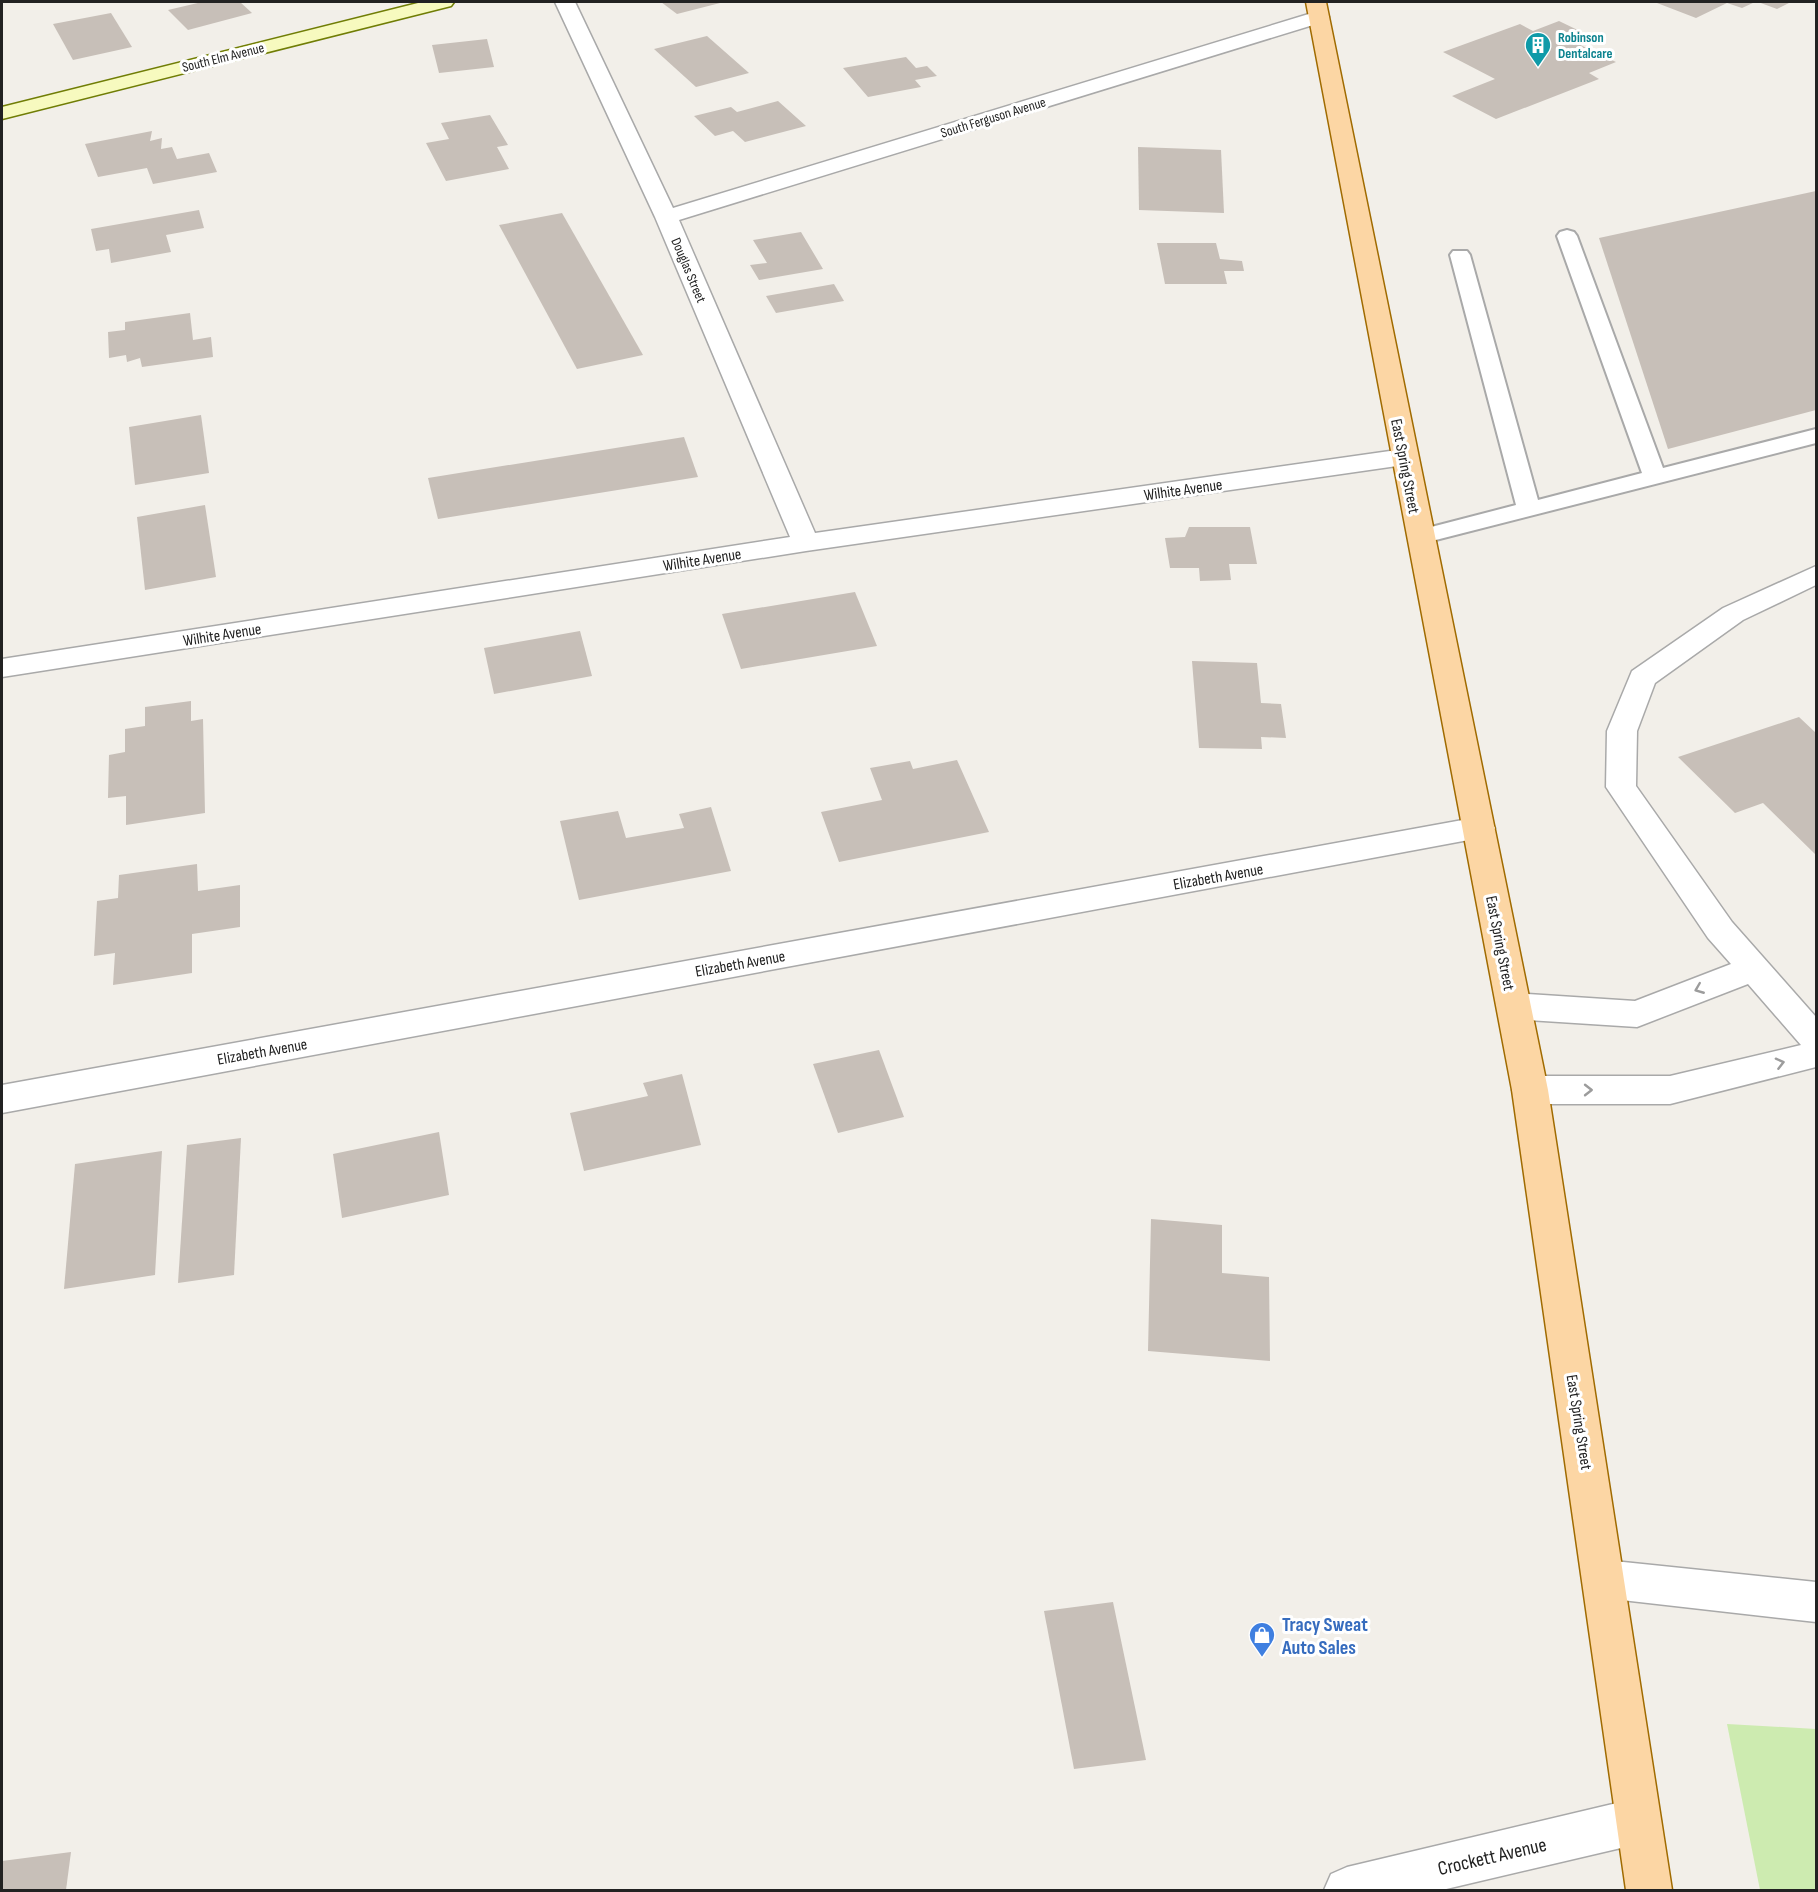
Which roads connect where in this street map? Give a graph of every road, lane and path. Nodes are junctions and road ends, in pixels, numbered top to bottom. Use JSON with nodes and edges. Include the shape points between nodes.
{"nodes":[{"id":1,"x":444,"y":2,"type":"edge"},
{"id":2,"x":565,"y":2,"type":"edge"},
{"id":3,"x":1318,"y":9,"type":"edge"},
{"id":4,"x":2,"y":113,"type":"edge"},
{"id":5,"x":666,"y":217,"type":"junction"},
{"id":6,"x":1567,"y":236,"type":"dead end"},
{"id":7,"x":1460,"y":255,"type":"dead end"},
{"id":8,"x":1816,"y":436,"type":"edge"},
{"id":9,"x":1404,"y":457,"type":"junction"},
{"id":10,"x":1655,"y":477,"type":"junction"},
{"id":11,"x":1529,"y":509,"type":"junction"},
{"id":12,"x":1420,"y":537,"type":"junction"},
{"id":13,"x":806,"y":543,"type":"junction"},
{"id":14,"x":1816,"y":575,"type":"edge"},
{"id":15,"x":2,"y":668,"type":"edge"},
{"id":16,"x":1479,"y":828,"type":"junction"},
{"id":17,"x":1754,"y":968,"type":"junction"},
{"id":18,"x":1514,"y":1006,"type":"junction"},
{"id":19,"x":1816,"y":1039,"type":"edge"},
{"id":20,"x":1816,"y":1054,"type":"edge"},
{"id":21,"x":1530,"y":1090,"type":"junction"},
{"id":22,"x":2,"y":1099,"type":"edge"},
{"id":23,"x":1604,"y":1579,"type":"junction"},
{"id":24,"x":1816,"y":1602,"type":"edge"},
{"id":25,"x":1638,"y":1821,"type":"junction"},
{"id":26,"x":1347,"y":1890,"type":"edge"},
{"id":27,"x":1650,"y":1890,"type":"edge"}],
"edges":[{"from":1,"to":4,"type":"street","name":"South Elm Avenue"},
{"from":2,"to":5,"type":"street","name":"Douglas Street"},
{"from":3,"to":5,"type":"street","name":"South Ferguson Avenue"},
{"from":3,"to":9,"type":"main road","name":"East Spring Street"},
{"from":5,"to":13,"type":"street","name":"Douglas Street"},
{"from":6,"to":10,"type":"lane"},
{"from":7,"to":11,"type":"lane"},
{"from":8,"to":10,"type":"lane"},
{"from":9,"to":12,"type":"main road","name":"East Spring Street"},
{"from":9,"to":13,"type":"street","name":"Wilhite Avenue"},
{"from":10,"to":11,"type":"lane"},
{"from":11,"to":12,"type":"lane"},
{"from":12,"to":16,"type":"main road","name":"East Spring Street"},
{"from":13,"to":15,"type":"street","name":"Wilhite Avenue"},
{"from":14,"to":17,"type":"street","via":[[1733,614],[1642,678],[1622,731],[1622,787],[1720,930]]},
{"from":16,"to":18,"type":"main road","name":"East Spring Street"},
{"from":16,"to":22,"type":"street","name":"Elizabeth Avenue"},
{"from":17,"to":18,"type":"street","one_way":true,"via":[[1637,1014]]},
{"from":17,"to":19,"type":"street"},
{"from":18,"to":21,"type":"main road","name":"East Spring Street"},
{"from":21,"to":20,"type":"street","one_way":true,"via":[[1670,1090]]},
{"from":21,"to":23,"type":"main road","name":"East Spring Street"},
{"from":23,"to":24,"type":"street"},
{"from":23,"to":25,"type":"main road","name":"East Spring Street"},
{"from":25,"to":26,"type":"street","name":"Crockett Avenue"},
{"from":25,"to":27,"type":"main road","name":"East Spring Street"}]}
